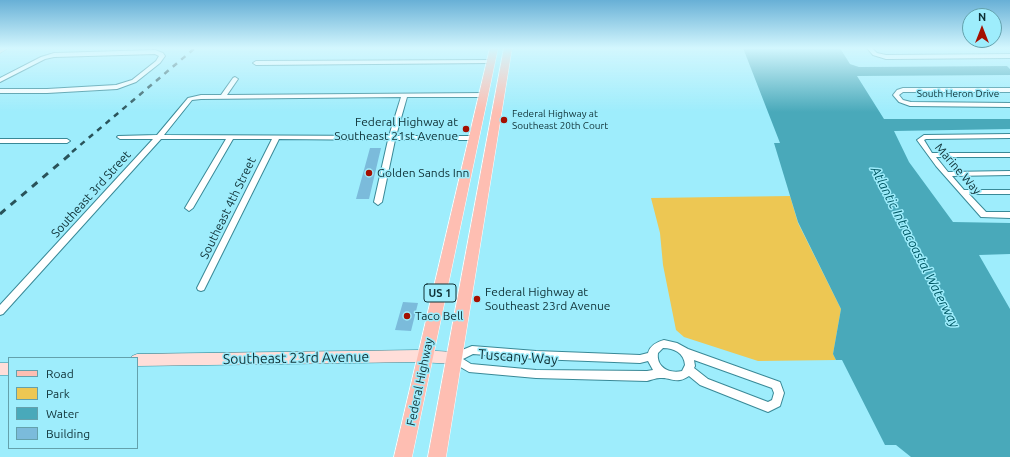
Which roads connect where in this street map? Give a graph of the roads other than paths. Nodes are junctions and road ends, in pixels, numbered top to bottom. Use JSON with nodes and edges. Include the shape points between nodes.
{"nodes":[{"id":1,"x":21,"y":69,"type":"edge"},
{"id":2,"x":149,"y":69,"type":"edge"},
{"id":3,"x":489,"y":69,"type":"edge"},
{"id":4,"x":504,"y":69,"type":"edge"},
{"id":5,"x":235,"y":79,"type":"dead end"},
{"id":6,"x":0,"y":80,"type":"edge"},
{"id":7,"x":0,"y":90,"type":"edge"},
{"id":8,"x":1010,"y":90,"type":"edge"},
{"id":9,"x":13,"y":91,"type":"junction"},
{"id":10,"x":484,"y":95,"type":"junction"},
{"id":11,"x":404,"y":96,"type":"junction"},
{"id":12,"x":224,"y":97,"type":"junction"},
{"id":13,"x":0,"y":98,"type":"edge"},
{"id":14,"x":1010,"y":105,"type":"edge"},
{"id":15,"x":475,"y":133,"type":"junction"},
{"id":16,"x":493,"y":136,"type":"junction"},
{"id":17,"x":1010,"y":136,"type":"edge"},
{"id":18,"x":120,"y":137,"type":"dead end"},
{"id":19,"x":392,"y":137,"type":"junction"},
{"id":20,"x":158,"y":138,"type":"junction"},
{"id":21,"x":230,"y":138,"type":"junction"},
{"id":22,"x":276,"y":138,"type":"junction"},
{"id":23,"x":0,"y":141,"type":"edge"},
{"id":24,"x":67,"y":141,"type":"dead end"},
{"id":25,"x":931,"y":155,"type":"junction"},
{"id":26,"x":1010,"y":155,"type":"edge"},
{"id":27,"x":1010,"y":173,"type":"edge"},
{"id":28,"x":948,"y":174,"type":"junction"},
{"id":29,"x":964,"y":192,"type":"junction"},
{"id":30,"x":1010,"y":192,"type":"edge"},
{"id":31,"x":483,"y":199,"type":"junction"},
{"id":32,"x":378,"y":202,"type":"dead end"},
{"id":33,"x":189,"y":208,"type":"dead end"},
{"id":34,"x":1010,"y":215,"type":"edge"},
{"id":35,"x":201,"y":288,"type":"dead end"},
{"id":36,"x":0,"y":311,"type":"edge"},
{"id":37,"x":685,"y":352,"type":"junction"},
{"id":38,"x":426,"y":356,"type":"junction"},
{"id":39,"x":652,"y":356,"type":"junction"},
{"id":40,"x":454,"y":358,"type":"junction"},
{"id":41,"x":138,"y":360,"type":"edge"},
{"id":42,"x":689,"y":370,"type":"junction"},
{"id":43,"x":662,"y":373,"type":"junction"},
{"id":44,"x":403,"y":457,"type":"edge"},
{"id":45,"x":437,"y":457,"type":"edge"}],
"edges":[{"from":1,"to":6,"type":"street"},
{"from":2,"to":9,"type":"street","via":[[134,81],[118,87]]},
{"from":3,"to":10,"type":"main road","name":"Federal Highway","number":"US 1"},
{"from":4,"to":16,"type":"main road","number":"US 1"},
{"from":5,"to":12,"type":"street"},
{"from":7,"to":9,"type":"street"},
{"from":8,"to":14,"type":"street","name":"South Heron Drive","via":[[896,92],[897,97],[910,104]]},
{"from":9,"to":13,"type":"street"},
{"from":10,"to":11,"type":"street"},
{"from":10,"to":15,"type":"main road","name":"Federal Highway","number":"US 1"},
{"from":11,"to":12,"type":"street"},
{"from":11,"to":19,"type":"street"},
{"from":12,"to":20,"type":"street","name":"Southeast 3rd Street","via":[[190,99]]},
{"from":15,"to":16,"type":"main road"},
{"from":15,"to":19,"type":"street"},
{"from":15,"to":31,"type":"main road","via":[[486,146],[479,184]]},
{"from":15,"to":38,"type":"main road","name":"Federal Highway","number":"US 1"},
{"from":16,"to":31,"type":"main road","number":"US 1"},
{"from":17,"to":25,"type":"street","name":"Marine Way","via":[[924,137],[920,143]]},
{"from":18,"to":20,"type":"street"},
{"from":19,"to":22,"type":"street"},
{"from":19,"to":32,"type":"street"},
{"from":20,"to":21,"type":"street"},
{"from":20,"to":36,"type":"street","name":"Southeast 3rd Street"},
{"from":21,"to":22,"type":"street"},
{"from":21,"to":33,"type":"street"},
{"from":22,"to":35,"type":"street","name":"Southeast 4th Street"},
{"from":23,"to":24,"type":"street"},
{"from":25,"to":26,"type":"street"},
{"from":25,"to":28,"type":"street","name":"Marine Way"},
{"from":27,"to":28,"type":"street"},
{"from":28,"to":29,"type":"street","name":"Marine Way"},
{"from":29,"to":30,"type":"street"},
{"from":29,"to":34,"type":"street","name":"Marine Way","via":[[984,215]]},
{"from":31,"to":40,"type":"main road","number":"US 1"},
{"from":37,"to":39,"type":"street","via":[[676,346],[664,344],[656,348]]},
{"from":37,"to":42,"type":"street","via":[[690,361]]},
{"from":37,"to":42,"type":"street","via":[[776,385],[779,393],[776,403],[768,406],[704,382]]},
{"from":38,"to":40,"type":"street","name":"Southeast 23rd Avenue"},
{"from":38,"to":41,"type":"street","name":"Southeast 23rd Avenue"},
{"from":38,"to":44,"type":"main road","name":"Federal Highway","number":"US 1"},
{"from":39,"to":40,"type":"street","name":"Tuscany Way","via":[[640,359],[472,350]]},
{"from":39,"to":43,"type":"street","via":[[654,365]]},
{"from":40,"to":43,"type":"street","name":"Tuscany Way","via":[[469,368],[531,373],[647,376]]},
{"from":40,"to":45,"type":"main road","number":"US 1"},
{"from":42,"to":43,"type":"street","name":"Tuscany Way","via":[[674,377]]}]}
